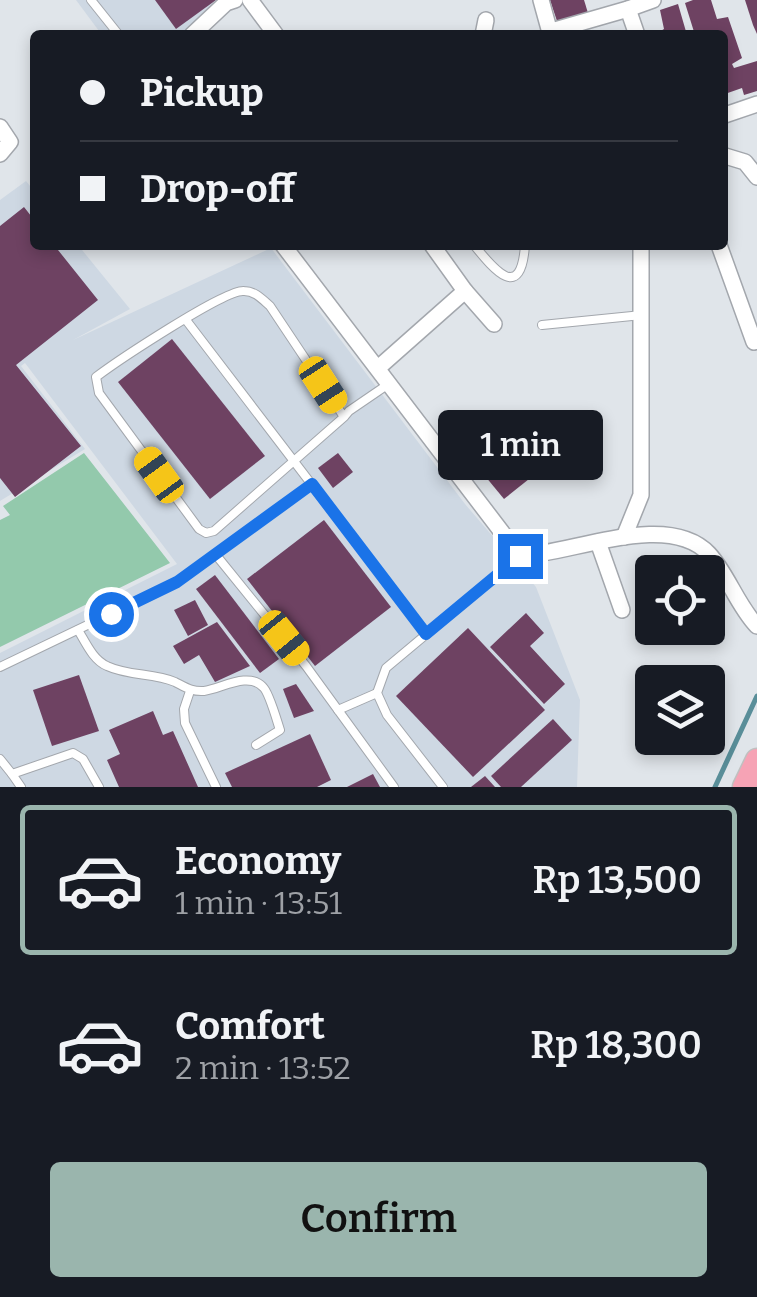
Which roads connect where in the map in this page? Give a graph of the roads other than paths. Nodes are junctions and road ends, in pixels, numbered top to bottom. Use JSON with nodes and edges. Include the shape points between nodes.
{"nodes":[{"id":1,"x":91,"y":0,"type":"edge"},
{"id":2,"x":235,"y":0,"type":"edge"},
{"id":3,"x":250,"y":0,"type":"edge"},
{"id":4,"x":542,"y":0,"type":"edge"},
{"id":5,"x":653,"y":0,"type":"edge"},
{"id":6,"x":628,"y":9,"type":"junction"},
{"id":7,"x":115,"y":30,"type":"edge"},
{"id":8,"x":197,"y":30,"type":"edge"},
{"id":9,"x":272,"y":30,"type":"edge"},
{"id":10,"x":550,"y":30,"type":"edge"},
{"id":11,"x":557,"y":30,"type":"edge"},
{"id":12,"x":634,"y":30,"type":"edge"},
{"id":13,"x":757,"y":104,"type":"edge"},
{"id":14,"x":728,"y":114,"type":"edge"},
{"id":15,"x":0,"y":127,"type":"edge"},
{"id":16,"x":0,"y":154,"type":"edge"},
{"id":17,"x":728,"y":158,"type":"edge"},
{"id":18,"x":757,"y":177,"type":"edge"},
{"id":19,"x":287,"y":250,"type":"edge"},
{"id":20,"x":436,"y":250,"type":"edge"},
{"id":21,"x":478,"y":250,"type":"edge"},
{"id":22,"x":525,"y":250,"type":"edge"},
{"id":23,"x":640,"y":250,"type":"edge"},
{"id":24,"x":720,"y":250,"type":"edge"},
{"id":25,"x":465,"y":290,"type":"junction"},
{"id":26,"x":642,"y":314,"type":"junction"},
{"id":27,"x":186,"y":320,"type":"junction"},
{"id":28,"x":494,"y":324,"type":"dead end"},
{"id":29,"x":542,"y":325,"type":"dead end"},
{"id":30,"x":754,"y":342,"type":"dead end"},
{"id":31,"x":378,"y":368,"type":"junction"},
{"id":32,"x":390,"y":383,"type":"junction"},
{"id":33,"x":344,"y":417,"type":"junction"},
{"id":34,"x":294,"y":461,"type":"junction"},
{"id":35,"x":312,"y":484,"type":"junction"},
{"id":36,"x":624,"y":537,"type":"junction"},
{"id":37,"x":598,"y":542,"type":"junction"},
{"id":38,"x":216,"y":555,"type":"junction"},
{"id":39,"x":520,"y":556,"type":"junction"},
{"id":40,"x":622,"y":610,"type":"dead end"},
{"id":41,"x":757,"y":626,"type":"edge"},
{"id":42,"x":78,"y":630,"type":"junction"},
{"id":43,"x":426,"y":634,"type":"junction"},
{"id":44,"x":0,"y":667,"type":"edge"},
{"id":45,"x":190,"y":690,"type":"junction"},
{"id":46,"x":377,"y":693,"type":"junction"},
{"id":47,"x":338,"y":710,"type":"junction"},
{"id":48,"x":256,"y":745,"type":"dead end"},
{"id":49,"x":0,"y":759,"type":"edge"},
{"id":50,"x":12,"y":774,"type":"junction"},
{"id":51,"x":21,"y":787,"type":"edge"},
{"id":52,"x":98,"y":787,"type":"edge"},
{"id":53,"x":216,"y":787,"type":"edge"},
{"id":54,"x":394,"y":787,"type":"edge"},
{"id":55,"x":443,"y":787,"type":"edge"}],
"edges":[{"from":1,"to":7,"type":"lane"},
{"from":2,"to":8,"type":"street"},
{"from":3,"to":9,"type":"street"},
{"from":4,"to":10,"type":"street"},
{"from":5,"to":6,"type":"street"},
{"from":6,"to":11,"type":"street"},
{"from":6,"to":12,"type":"street"},
{"from":13,"to":14,"type":"street"},
{"from":15,"to":16,"type":"street","via":[[10,142]]},
{"from":17,"to":18,"type":"street","via":[[745,162]]},
{"from":19,"to":31,"type":"street"},
{"from":20,"to":25,"type":"street"},
{"from":21,"to":22,"type":"lane","via":[[497,274],[510,277],[523,267]]},
{"from":23,"to":26,"type":"street"},
{"from":24,"to":30,"type":"street"},
{"from":25,"to":28,"type":"street"},
{"from":25,"to":31,"type":"street"},
{"from":26,"to":29,"type":"lane"},
{"from":26,"to":36,"type":"street","via":[[642,496]]},
{"from":27,"to":33,"type":"lane","via":[[219,298],[241,290],[256,294],[282,321]]},
{"from":27,"to":34,"type":"lane"},
{"from":27,"to":34,"type":"lane","via":[[124,356],[96,378],[96,386],[198,529],[214,531]]},
{"from":31,"to":32,"type":"street"},
{"from":32,"to":33,"type":"lane"},
{"from":32,"to":39,"type":"street"},
{"from":33,"to":34,"type":"lane"},
{"from":34,"to":35,"type":"lane"},
{"from":35,"to":38,"type":"lane"},
{"from":35,"to":43,"type":"lane"},
{"from":36,"to":37,"type":"street"},
{"from":36,"to":41,"type":"street","via":[[684,538],[700,546]]},
{"from":37,"to":39,"type":"street"},
{"from":37,"to":40,"type":"street"},
{"from":38,"to":42,"type":"lane","via":[[177,582]]},
{"from":38,"to":47,"type":"lane"},
{"from":39,"to":43,"type":"lane"},
{"from":42,"to":44,"type":"lane"},
{"from":42,"to":45,"type":"lane","via":[[104,665]]},
{"from":43,"to":46,"type":"lane","via":[[386,668]]},
{"from":45,"to":48,"type":"lane","via":[[248,681],[266,689],[280,730]]},
{"from":45,"to":53,"type":"lane","via":[[184,723]]},
{"from":46,"to":47,"type":"lane"},
{"from":46,"to":55,"type":"lane","via":[[386,715]]},
{"from":47,"to":54,"type":"lane"},
{"from":49,"to":50,"type":"lane"},
{"from":50,"to":51,"type":"lane"},
{"from":50,"to":52,"type":"lane","via":[[73,753]]}]}
